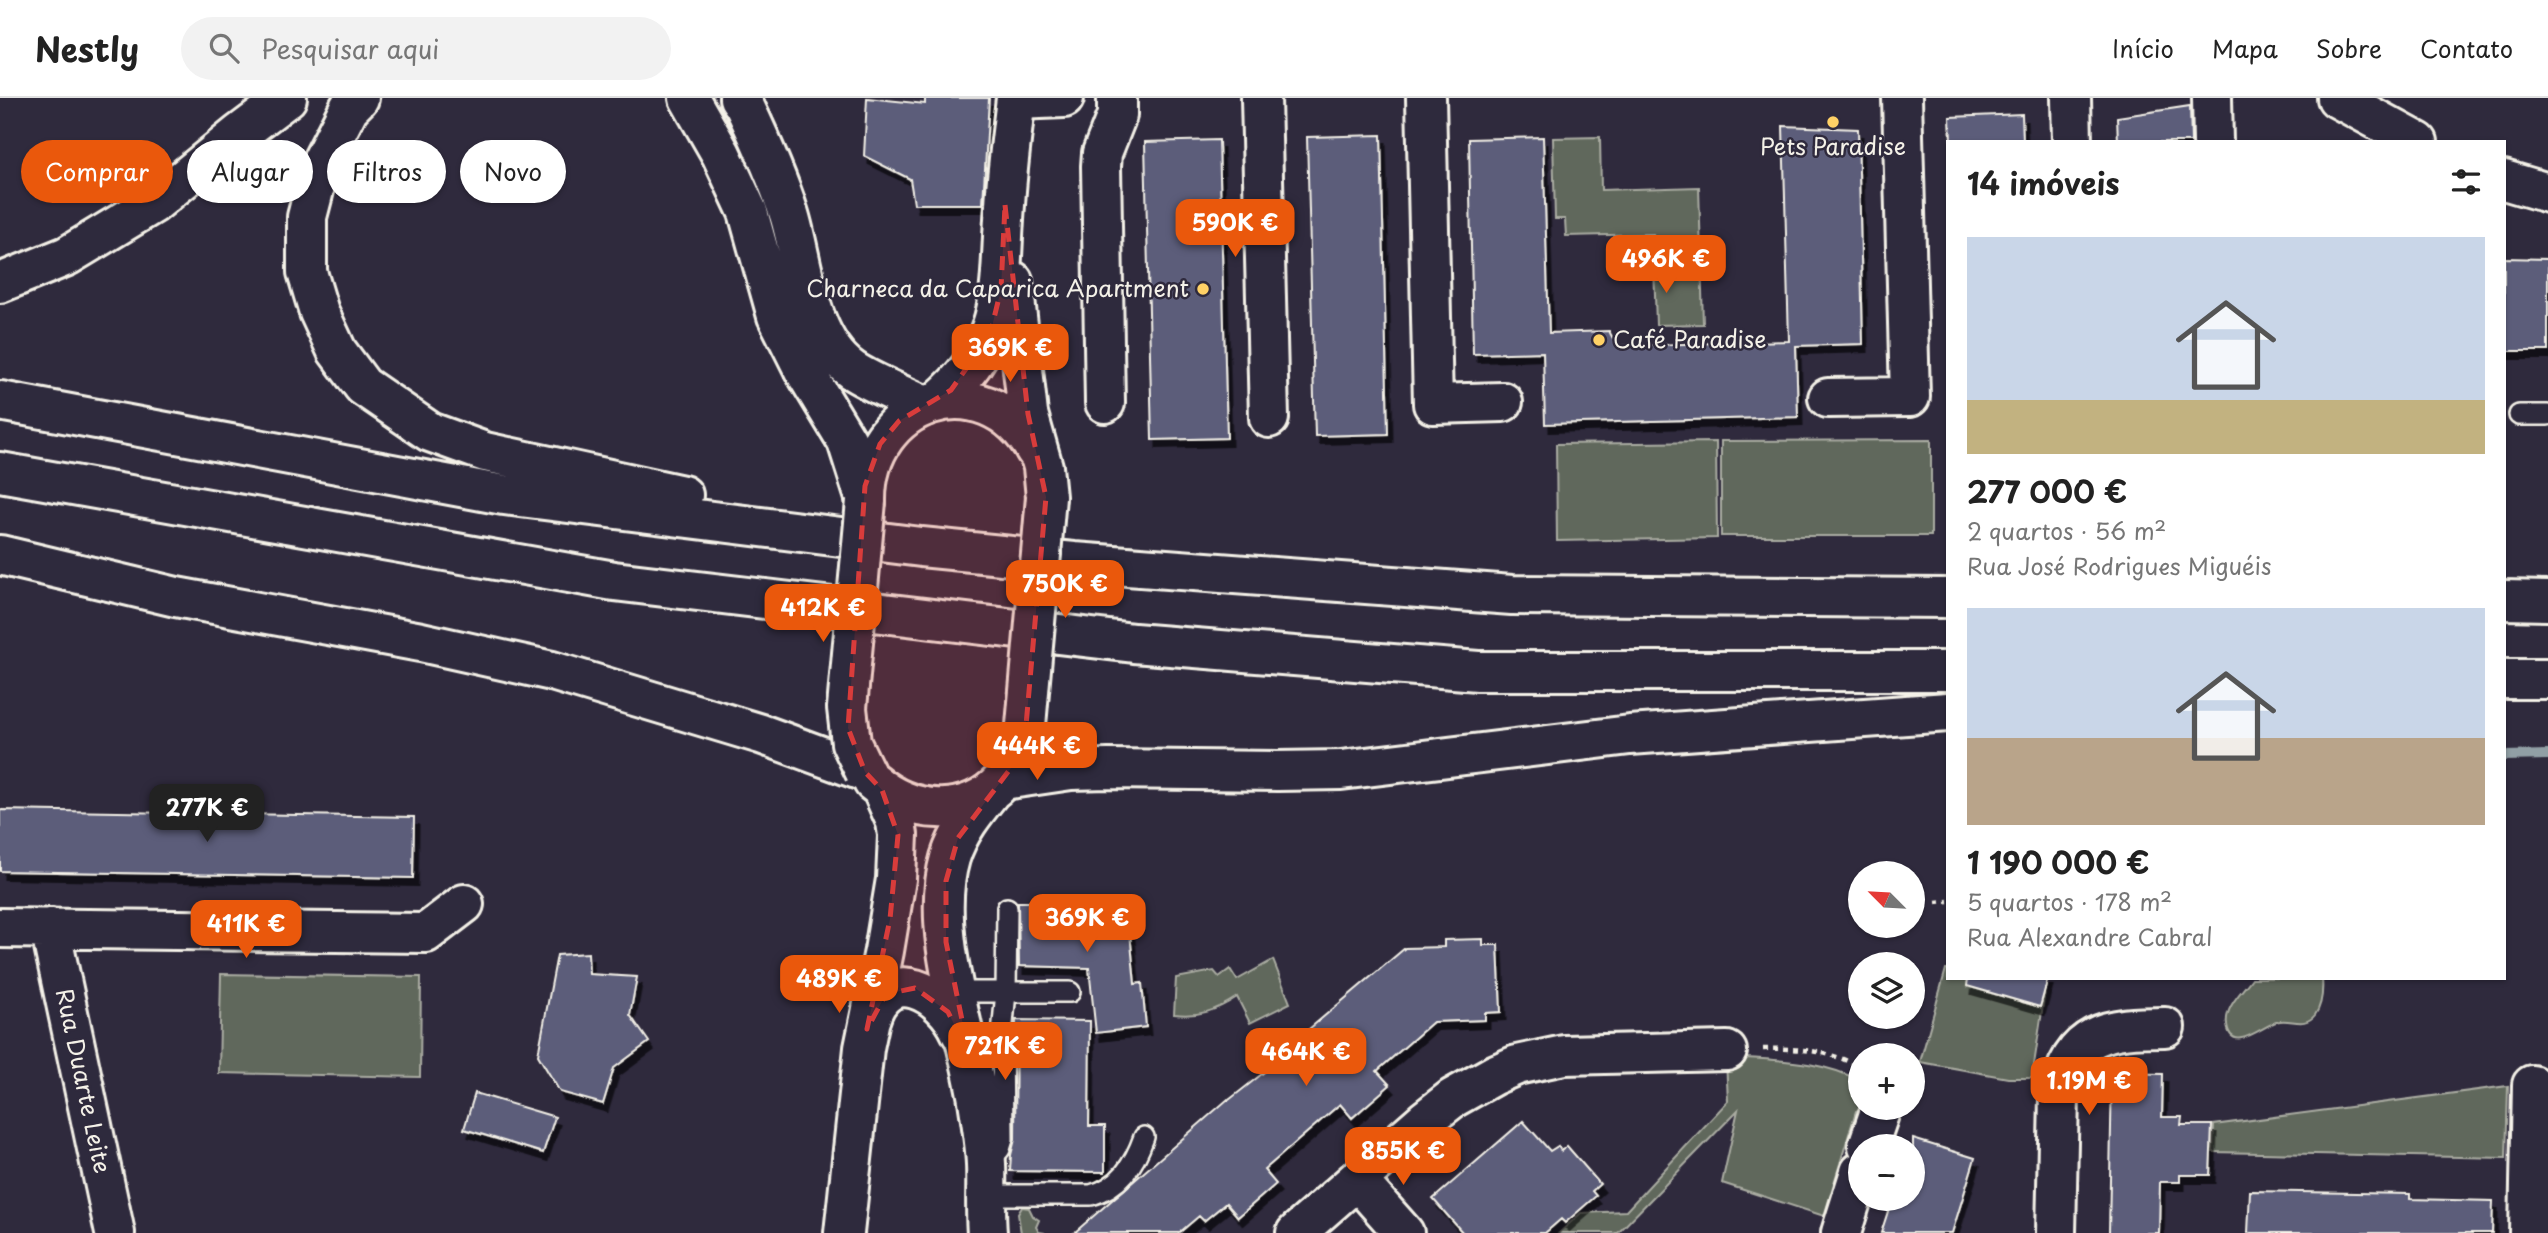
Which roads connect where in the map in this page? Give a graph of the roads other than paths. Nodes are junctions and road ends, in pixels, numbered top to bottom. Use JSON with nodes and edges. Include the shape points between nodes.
{"nodes":[{"id":1,"x":287,"y":98,"type":"edge"},
{"id":2,"x":359,"y":98,"type":"edge"},
{"id":3,"x":689,"y":98,"type":"edge"},
{"id":4,"x":739,"y":98,"type":"edge"},
{"id":5,"x":1064,"y":98,"type":"edge"},
{"id":6,"x":1117,"y":98,"type":"edge"},
{"id":7,"x":1261,"y":98,"type":"edge"},
{"id":8,"x":1426,"y":98,"type":"edge"},
{"id":9,"x":1902,"y":98,"type":"edge"},
{"id":10,"x":2071,"y":98,"type":"edge"},
{"id":11,"x":2212,"y":98,"type":"edge"},
{"id":12,"x":2337,"y":98,"type":"edge"},
{"id":13,"x":1016,"y":99,"type":"edge"},
{"id":14,"x":2072,"y":140,"type":"edge"},
{"id":15,"x":2213,"y":140,"type":"edge"},
{"id":16,"x":2414,"y":140,"type":"edge"},
{"id":17,"x":2506,"y":181,"type":"edge"},
{"id":18,"x":2548,"y":193,"type":"edge"},
{"id":19,"x":1004,"y":205,"type":"junction"},
{"id":20,"x":0,"y":283,"type":"edge"},
{"id":21,"x":1828,"y":398,"type":"dead end"},
{"id":22,"x":0,"y":401,"type":"edge"},
{"id":23,"x":1503,"y":402,"type":"dead end"},
{"id":24,"x":931,"y":403,"type":"junction"},
{"id":25,"x":1105,"y":403,"type":"dead end"},
{"id":26,"x":2519,"y":415,"type":"dead end"},
{"id":27,"x":2548,"y":415,"type":"edge"},
{"id":28,"x":1269,"y":418,"type":"dead end"},
{"id":29,"x":1037,"y":453,"type":"junction"},
{"id":30,"x":0,"y":472,"type":"edge"},
{"id":31,"x":866,"y":501,"type":"junction"},
{"id":32,"x":922,"y":547,"type":"junction"},
{"id":33,"x":0,"y":555,"type":"edge"},
{"id":34,"x":1946,"y":598,"type":"edge"},
{"id":35,"x":2506,"y":600,"type":"edge"},
{"id":36,"x":2548,"y":601,"type":"edge"},
{"id":37,"x":1946,"y":671,"type":"edge"},
{"id":38,"x":2506,"y":679,"type":"edge"},
{"id":39,"x":2548,"y":679,"type":"edge"},
{"id":40,"x":1946,"y":712,"type":"edge"},
{"id":41,"x":873,"y":781,"type":"junction"},
{"id":42,"x":997,"y":785,"type":"junction"},
{"id":43,"x":464,"y":904,"type":"dead end"},
{"id":44,"x":1007,"y":908,"type":"dead end"},
{"id":45,"x":0,"y":928,"type":"edge"},
{"id":46,"x":50,"y":928,"type":"junction"},
{"id":47,"x":956,"y":992,"type":"junction"},
{"id":48,"x":1006,"y":992,"type":"junction"},
{"id":49,"x":1070,"y":992,"type":"dead end"},
{"id":50,"x":2165,"y":1027,"type":"dead end"},
{"id":51,"x":867,"y":1029,"type":"junction"},
{"id":52,"x":1727,"y":1051,"type":"road end"},
{"id":53,"x":969,"y":1054,"type":"junction"},
{"id":54,"x":2532,"y":1085,"type":"dead end"},
{"id":55,"x":1144,"y":1137,"type":"dead end"},
{"id":56,"x":986,"y":1177,"type":"junction"},
{"id":57,"x":1357,"y":1180,"type":"junction"},
{"id":58,"x":1848,"y":1209,"type":"edge"},
{"id":59,"x":115,"y":1233,"type":"edge"},
{"id":60,"x":844,"y":1233,"type":"edge"},
{"id":61,"x":987,"y":1233,"type":"edge"},
{"id":62,"x":1296,"y":1233,"type":"edge"},
{"id":63,"x":1404,"y":1233,"type":"edge"},
{"id":64,"x":1840,"y":1233,"type":"edge"},
{"id":65,"x":2056,"y":1233,"type":"edge"},
{"id":66,"x":2529,"y":1233,"type":"edge"}],
"edges":[{"from":1,"to":20,"type":"main road","via":[[153,204],[67,256]]},
{"from":2,"to":32,"type":"main road","via":[[349,108],[321,163],[307,218],[307,272],[337,351],[363,386],[430,432],[485,452]]},
{"from":3,"to":31,"type":"main road","via":[[748,212],[778,316],[847,441]]},
{"from":4,"to":24,"type":"main road","via":[[772,164],[812,308],[829,345],[852,370]]},
{"from":5,"to":13,"type":"main road"},
{"from":6,"to":25,"type":"main road","via":[[1117,115],[1101,166]]},
{"from":7,"to":28,"type":"main road"},
{"from":8,"to":23,"type":"main road","via":[[1433,404]]},
{"from":9,"to":21,"type":"main road","via":[[1910,397]]},
{"from":10,"to":14,"type":"main road"},
{"from":11,"to":15,"type":"main road"},
{"from":12,"to":16,"type":"main road"},
{"from":13,"to":19,"type":"main road"},
{"from":17,"to":18,"type":"main road"},
{"from":19,"to":24,"type":"main road","via":[[1001,289],[990,335],[965,374]]},
{"from":19,"to":29,"type":"main road","via":[[1028,414]]},
{"from":22,"to":32,"type":"main road","via":[[504,495]]},
{"from":24,"to":29,"type":"main road","via":[[972,401],[1004,414],[1029,438]]},
{"from":24,"to":31,"type":"main road","via":[[899,421],[880,444],[868,472]]},
{"from":26,"to":27,"type":"lane"},
{"from":29,"to":42,"type":"main road","bridge":true,"via":[[1046,497],[1025,737],[1017,760]]},
{"from":30,"to":37,"type":"main road","via":[[614,581],[1134,643],[1478,671]]},
{"from":31,"to":41,"type":"main road","bridge":true,"via":[[847,708],[851,743]]},
{"from":32,"to":34,"type":"main road","via":[[1512,595]]},
{"from":33,"to":41,"type":"main road","via":[[176,597],[552,671],[761,734]]},
{"from":35,"to":36,"type":"main road"},
{"from":38,"to":39,"type":"main road"},
{"from":40,"to":42,"type":"main road","via":[[1630,735],[1341,770],[1096,769]]},
{"from":41,"to":42,"type":"main road","via":[[912,806],[945,809],[970,802]]},
{"from":41,"to":51,"type":"main road","via":[[895,822],[897,879]]},
{"from":42,"to":47,"type":"main road","via":[[971,816],[950,859],[944,905]]},
{"from":43,"to":46,"type":"main road","via":[[426,933]]},
{"from":44,"to":48,"type":"lane"},
{"from":45,"to":46,"type":"main road"},
{"from":46,"to":59,"type":"main road","name":"Rua Duarte Leite"},
{"from":47,"to":48,"type":"lane"},
{"from":47,"to":53,"type":"main road"},
{"from":48,"to":49,"type":"lane"},
{"from":48,"to":56,"type":"lane","via":[[1003,1139]]},
{"from":50,"to":65,"type":"main road","via":[[2113,1029],[2081,1047],[2070,1061],[2059,1096]]},
{"from":51,"to":53,"type":"main road","via":[[886,994],[894,988],[915,988],[937,999],[948,1012]]},
{"from":51,"to":60,"type":"main road"},
{"from":52,"to":57,"type":"main road","via":[[1564,1055],[1517,1065],[1453,1098]]},
{"from":53,"to":56,"type":"main road"},
{"from":54,"to":66,"type":"main road"},
{"from":55,"to":56,"type":"lane","via":[[1129,1169],[1105,1191],[1091,1195]]},
{"from":56,"to":61,"type":"main road"},
{"from":57,"to":62,"type":"main road"},
{"from":57,"to":63,"type":"main road"},
{"from":58,"to":64,"type":"main road"}]}
